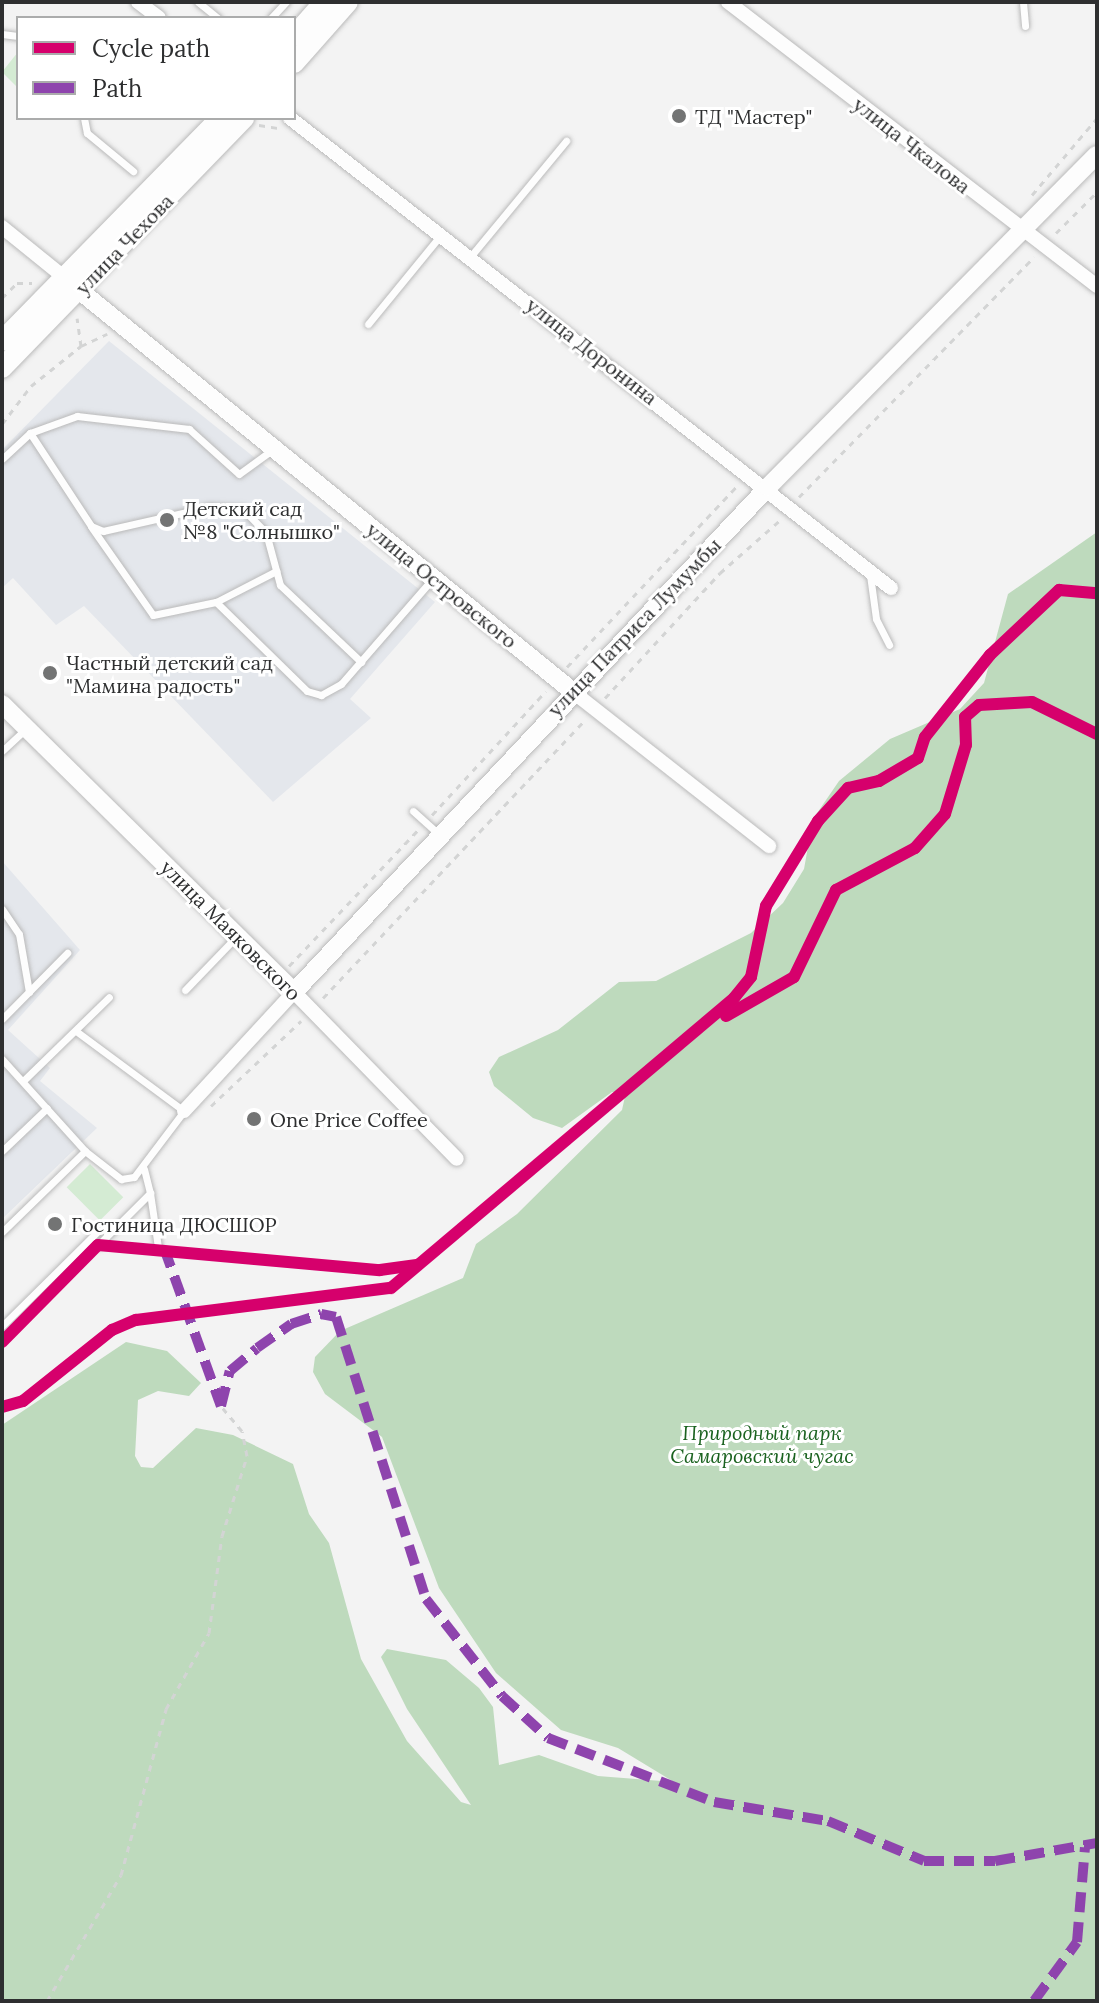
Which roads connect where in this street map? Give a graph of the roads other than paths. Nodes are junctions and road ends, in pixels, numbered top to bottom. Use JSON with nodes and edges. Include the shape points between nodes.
{"nodes":[{"id":1,"x":138,"y":2,"type":"edge"},
{"id":2,"x":198,"y":2,"type":"edge"},
{"id":3,"x":324,"y":2,"type":"edge"},
{"id":4,"x":348,"y":2,"type":"edge"},
{"id":5,"x":728,"y":2,"type":"edge"},
{"id":6,"x":1023,"y":2,"type":"edge"},
{"id":7,"x":156,"y":16,"type":"edge"},
{"id":8,"x":216,"y":16,"type":"edge"},
{"id":9,"x":1025,"y":26,"type":"dead end"},
{"id":10,"x":296,"y":34,"type":"edge"},
{"id":11,"x":296,"y":61,"type":"edge"},
{"id":12,"x":84,"y":120,"type":"edge"},
{"id":13,"x":218,"y":120,"type":"edge"},
{"id":14,"x":242,"y":120,"type":"edge"},
{"id":15,"x":293,"y":120,"type":"edge"},
{"id":16,"x":566,"y":141,"type":"dead end"},
{"id":17,"x":1097,"y":155,"type":"edge"},
{"id":18,"x":133,"y":171,"type":"dead end"},
{"id":19,"x":2,"y":227,"type":"edge"},
{"id":20,"x":1022,"y":230,"type":"junction"},
{"id":21,"x":441,"y":235,"type":"junction"},
{"id":22,"x":470,"y":257,"type":"junction"},
{"id":23,"x":72,"y":284,"type":"junction"},
{"id":24,"x":1097,"y":286,"type":"edge"},
{"id":25,"x":368,"y":324,"type":"dead end"},
{"id":26,"x":2,"y":341,"type":"edge"},
{"id":27,"x":2,"y":368,"type":"edge"},
{"id":28,"x":30,"y":433,"type":"junction"},
{"id":29,"x":273,"y":448,"type":"junction"},
{"id":30,"x":2,"y":459,"type":"edge"},
{"id":31,"x":768,"y":487,"type":"junction"},
{"id":32,"x":91,"y":526,"type":"junction"},
{"id":33,"x":276,"y":571,"type":"junction"},
{"id":34,"x":869,"y":572,"type":"junction"},
{"id":35,"x":433,"y":578,"type":"junction"},
{"id":36,"x":891,"y":588,"type":"dead end"},
{"id":37,"x":216,"y":602,"type":"junction"},
{"id":38,"x":889,"y":645,"type":"dead end"},
{"id":39,"x":361,"y":662,"type":"junction"},
{"id":40,"x":572,"y":691,"type":"junction"},
{"id":41,"x":2,"y":704,"type":"edge"},
{"id":42,"x":26,"y":729,"type":"junction"},
{"id":43,"x":2,"y":751,"type":"edge"},
{"id":44,"x":413,"y":811,"type":"dead end"},
{"id":45,"x":440,"y":835,"type":"junction"},
{"id":46,"x":769,"y":846,"type":"dead end"},
{"id":47,"x":2,"y":909,"type":"edge"},
{"id":48,"x":237,"y":936,"type":"junction"},
{"id":49,"x":67,"y":953,"type":"dead end"},
{"id":50,"x":185,"y":990,"type":"dead end"},
{"id":51,"x":29,"y":992,"type":"junction"},
{"id":52,"x":294,"y":992,"type":"junction"},
{"id":53,"x":109,"y":997,"type":"dead end"},
{"id":54,"x":2,"y":1019,"type":"edge"},
{"id":55,"x":76,"y":1031,"type":"junction"},
{"id":56,"x":2,"y":1059,"type":"edge"},
{"id":57,"x":23,"y":1081,"type":"junction"},
{"id":58,"x":47,"y":1108,"type":"junction"},
{"id":59,"x":184,"y":1111,"type":"junction"},
{"id":60,"x":2,"y":1151,"type":"edge"},
{"id":61,"x":85,"y":1151,"type":"junction"},
{"id":62,"x":457,"y":1159,"type":"dead end"},
{"id":63,"x":144,"y":1169,"type":"junction"},
{"id":64,"x":150,"y":1193,"type":"junction"},
{"id":65,"x":98,"y":1231,"type":"dead end"},
{"id":66,"x":2,"y":1232,"type":"edge"},
{"id":67,"x":98,"y":1245,"type":"dead end"},
{"id":68,"x":158,"y":1247,"type":"dead end"},
{"id":69,"x":2,"y":1326,"type":"edge"}],
"edges":[{"from":1,"to":7,"type":"street"},
{"from":2,"to":8,"type":"lane"},
{"from":3,"to":10,"type":"main road"},
{"from":4,"to":11,"type":"main road"},
{"from":5,"to":20,"type":"street","name":"улица Чкалова"},
{"from":6,"to":9,"type":"lane"},
{"from":12,"to":18,"type":"lane","via":[[87,133]]},
{"from":13,"to":23,"type":"main road","name":"улица Чехова"},
{"from":14,"to":23,"type":"main road","name":"улица Чехова"},
{"from":15,"to":21,"type":"street","name":"улица Доронина"},
{"from":16,"to":22,"type":"lane"},
{"from":17,"to":20,"type":"street","name":"улица Патриса Лумумбы"},
{"from":19,"to":23,"type":"street","name":"улица Островского"},
{"from":20,"to":24,"type":"street","name":"улица Чкалова"},
{"from":20,"to":31,"type":"street","name":"улица Патриса Лумумбы"},
{"from":21,"to":22,"type":"street","name":"улица Доронина"},
{"from":21,"to":25,"type":"lane"},
{"from":22,"to":31,"type":"street","name":"улица Доронина"},
{"from":23,"to":26,"type":"main road","name":"улица Чехова"},
{"from":23,"to":27,"type":"main road","name":"улица Чехова"},
{"from":23,"to":29,"type":"street","name":"улица Островского"},
{"from":28,"to":29,"type":"lane","via":[[77,416],[177,425],[200,435],[239,474],[254,470]]},
{"from":28,"to":30,"type":"lane"},
{"from":28,"to":32,"type":"lane"},
{"from":29,"to":35,"type":"street","name":"улица Островского"},
{"from":31,"to":34,"type":"street","name":"улица Доронина"},
{"from":31,"to":40,"type":"street","name":"улица Патриса Лумумбы"},
{"from":32,"to":33,"type":"lane","via":[[123,531],[234,506],[266,533]]},
{"from":32,"to":37,"type":"lane","via":[[148,614]]},
{"from":33,"to":37,"type":"lane"},
{"from":33,"to":39,"type":"lane","via":[[284,590]]},
{"from":34,"to":36,"type":"street","name":"улица Доронина"},
{"from":34,"to":38,"type":"lane","via":[[876,619]]},
{"from":35,"to":39,"type":"lane"},
{"from":35,"to":40,"type":"street","name":"улица Островского"},
{"from":37,"to":39,"type":"lane","via":[[314,694],[334,690]]},
{"from":40,"to":45,"type":"street","name":"улица Патриса Лумумбы"},
{"from":40,"to":46,"type":"street","name":"улица Островского"},
{"from":41,"to":42,"type":"street","name":"улица Маяковского"},
{"from":42,"to":43,"type":"lane"},
{"from":42,"to":48,"type":"street","name":"улица Маяковского"},
{"from":44,"to":45,"type":"lane"},
{"from":45,"to":52,"type":"street","name":"улица Патриса Лумумбы"},
{"from":47,"to":51,"type":"lane","via":[[19,934]]},
{"from":48,"to":50,"type":"lane"},
{"from":48,"to":52,"type":"street","name":"улица Маяковского"},
{"from":49,"to":51,"type":"lane"},
{"from":51,"to":54,"type":"lane"},
{"from":52,"to":59,"type":"street","name":"улица Патриса Лумумбы"},
{"from":52,"to":62,"type":"street","name":"улица Маяковского"},
{"from":53,"to":55,"type":"lane"},
{"from":55,"to":57,"type":"lane"},
{"from":55,"to":59,"type":"lane"},
{"from":56,"to":57,"type":"lane"},
{"from":57,"to":58,"type":"lane"},
{"from":58,"to":60,"type":"lane"},
{"from":58,"to":61,"type":"lane"},
{"from":59,"to":63,"type":"lane"},
{"from":61,"to":63,"type":"lane","via":[[121,1179]]},
{"from":61,"to":66,"type":"lane"},
{"from":63,"to":64,"type":"lane"},
{"from":64,"to":67,"type":"lane"},
{"from":64,"to":68,"type":"lane"},
{"from":65,"to":69,"type":"lane"}]}
